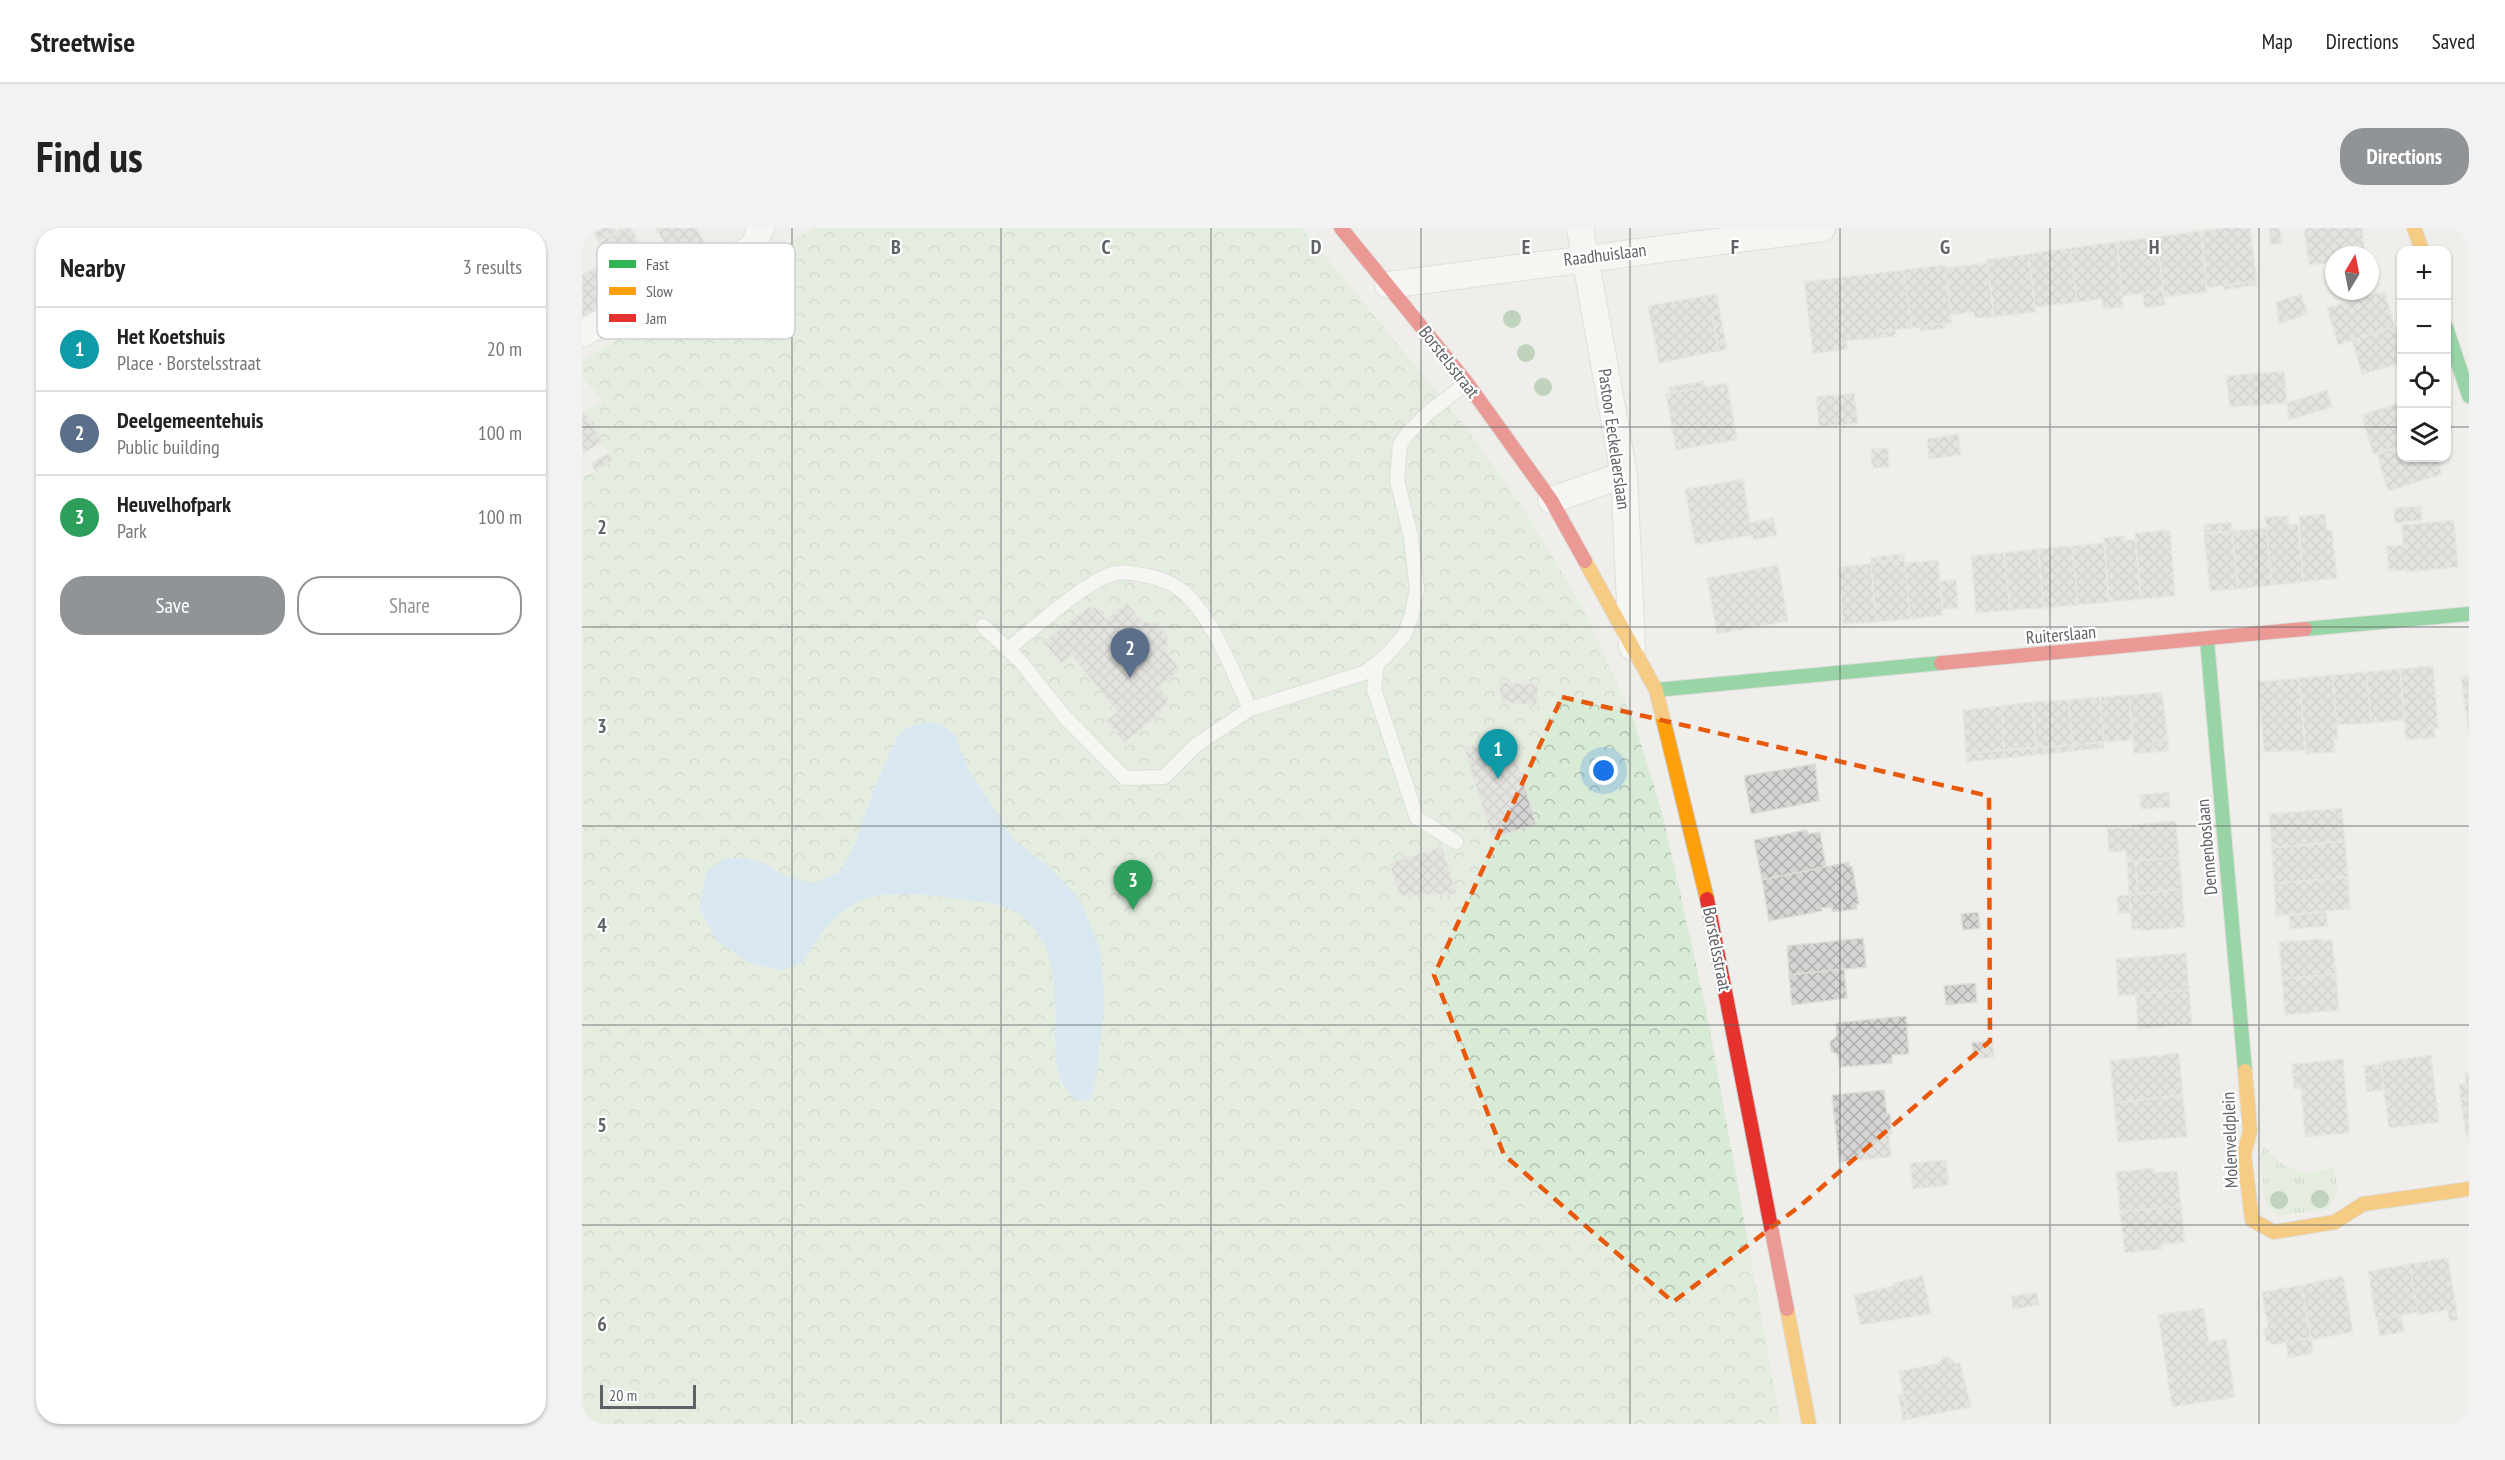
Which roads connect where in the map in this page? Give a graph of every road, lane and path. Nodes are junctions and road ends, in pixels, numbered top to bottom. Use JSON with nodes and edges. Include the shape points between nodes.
{"nodes":[{"id":1,"x":761,"y":228,"type":"edge"},
{"id":2,"x":1341,"y":228,"type":"edge"},
{"id":3,"x":1580,"y":228,"type":"edge"},
{"id":4,"x":1822,"y":228,"type":"edge"},
{"id":5,"x":2414,"y":228,"type":"edge"},
{"id":6,"x":755,"y":243,"type":"edge"},
{"id":7,"x":2421,"y":246,"type":"edge"},
{"id":8,"x":1584,"y":258,"type":"junction"},
{"id":9,"x":1388,"y":285,"type":"junction"},
{"id":10,"x":597,"y":325,"type":"edge"},
{"id":11,"x":582,"y":334,"type":"edge"},
{"id":12,"x":2451,"y":342,"type":"edge"},
{"id":13,"x":1467,"y":383,"type":"junction"},
{"id":14,"x":2469,"y":396,"type":"edge"},
{"id":15,"x":1624,"y":475,"type":"junction"},
{"id":16,"x":1551,"y":500,"type":"junction"},
{"id":17,"x":2469,"y":614,"type":"edge"},
{"id":18,"x":983,"y":626,"type":"dead end"},
{"id":19,"x":2207,"y":640,"type":"junction"},
{"id":20,"x":1008,"y":649,"type":"junction"},
{"id":21,"x":1633,"y":651,"type":"junction"},
{"id":22,"x":1377,"y":663,"type":"junction"},
{"id":23,"x":1656,"y":690,"type":"junction"},
{"id":24,"x":1250,"y":709,"type":"junction"},
{"id":25,"x":1456,"y":842,"type":"dead end"},
{"id":26,"x":2243,"y":1051,"type":"joint"},
{"id":27,"x":2468,"y":1190,"type":"edge"},
{"id":28,"x":1809,"y":1424,"type":"edge"}],
"edges":[{"from":1,"to":6,"type":"street"},
{"from":2,"to":9,"type":"street","name":"Borstelsstraat"},
{"from":3,"to":8,"type":"street","name":"Pastoor Eeckelaerslaan"},
{"from":4,"to":8,"type":"street","name":"Raadhuislaan"},
{"from":5,"to":7,"type":"street"},
{"from":8,"to":9,"type":"street","name":"Raadhuislaan"},
{"from":8,"to":15,"type":"street","name":"Pastoor Eeckelaerslaan"},
{"from":9,"to":13,"type":"street","name":"Borstelsstraat"},
{"from":10,"to":11,"type":"street"},
{"from":12,"to":14,"type":"street"},
{"from":13,"to":16,"type":"street","name":"Borstelsstraat"},
{"from":13,"to":22,"type":"lane","via":[[1428,413],[1400,445],[1397,480],[1412,537],[1417,589],[1405,634]]},
{"from":15,"to":16,"type":"street"},
{"from":15,"to":21,"type":"street","name":"Pastoor Eeckelaerslaan"},
{"from":16,"to":21,"type":"street","name":"Borstelsstraat"},
{"from":17,"to":19,"type":"street","name":"Ruiterslaan"},
{"from":18,"to":20,"type":"lane"},
{"from":19,"to":23,"type":"street","name":"Ruiterslaan"},
{"from":19,"to":26,"type":"street","name":"Dennenboslaan"},
{"from":20,"to":24,"type":"lane","via":[[1125,778],[1164,777],[1196,745]]},
{"from":20,"to":24,"type":"lane","via":[[1094,582],[1112,573],[1157,578],[1178,588],[1196,607],[1216,636]]},
{"from":21,"to":23,"type":"street","name":"Borstelsstraat"},
{"from":22,"to":24,"type":"lane","via":[[1364,673]]},
{"from":22,"to":25,"type":"lane","via":[[1374,689],[1417,818]]},
{"from":23,"to":28,"type":"street","name":"Borstelsstraat","via":[[1708,902]]},
{"from":26,"to":27,"type":"street","name":"Molenveldplein","via":[[2250,1131],[2244,1154],[2252,1220],[2274,1232],[2335,1222],[2363,1204]]}]}
